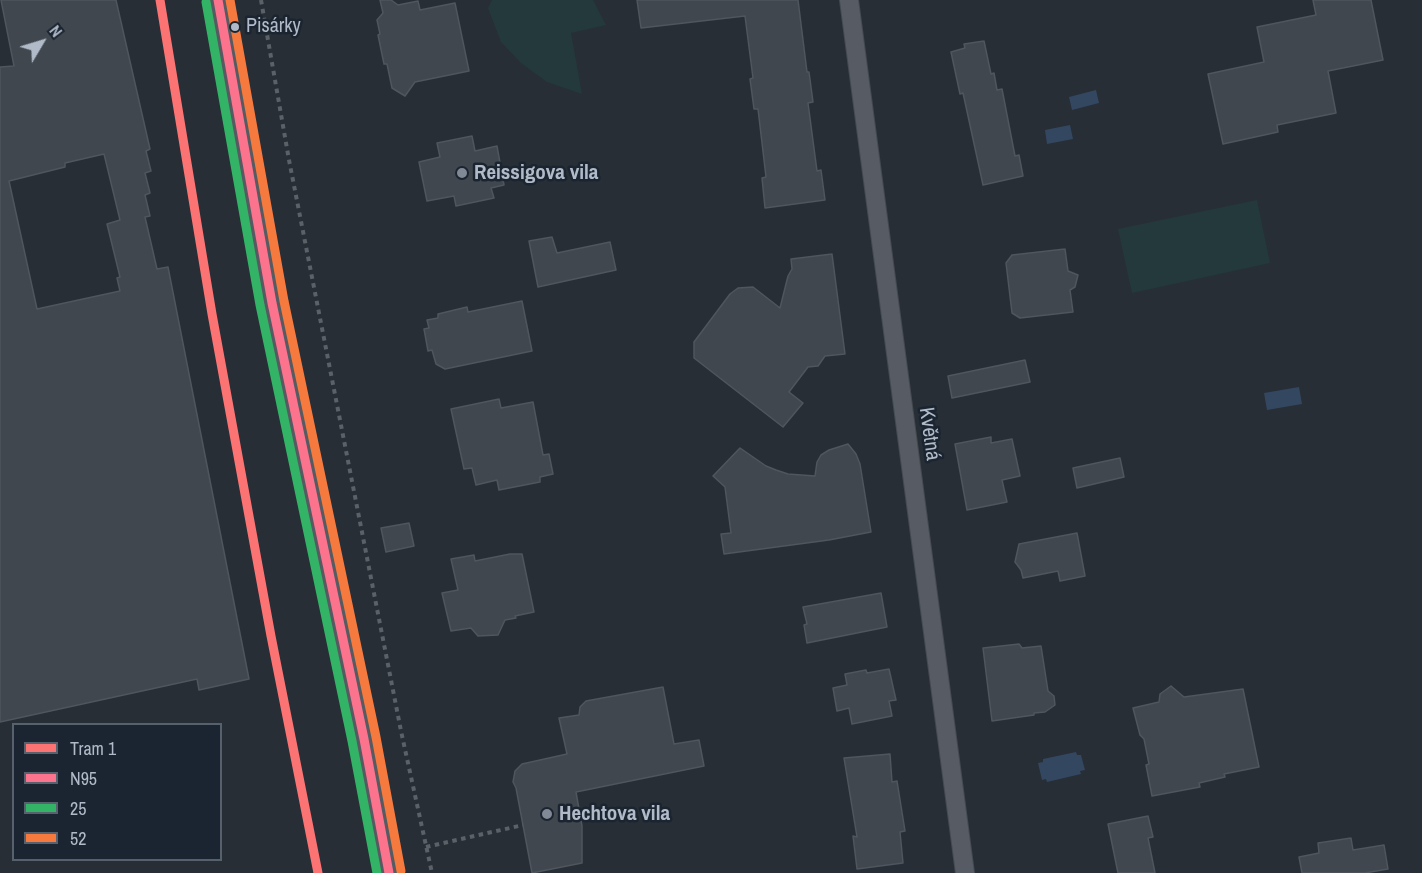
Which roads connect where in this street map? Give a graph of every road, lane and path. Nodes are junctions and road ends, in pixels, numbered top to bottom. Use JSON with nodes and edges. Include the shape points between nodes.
{"nodes":[{"id":1,"x":218,"y":0,"type":"edge"},
{"id":2,"x":261,"y":0,"type":"edge"},
{"id":3,"x":849,"y":0,"type":"edge"},
{"id":4,"x":523,"y":825,"type":"dead end"},
{"id":5,"x":426,"y":847,"type":"junction"},
{"id":6,"x":389,"y":873,"type":"edge"},
{"id":7,"x":432,"y":873,"type":"edge"},
{"id":8,"x":965,"y":873,"type":"edge"}],
"edges":[{"from":1,"to":6,"type":"street","via":[[272,303]]},
{"from":2,"to":5,"type":"path","via":[[289,160]]},
{"from":3,"to":8,"type":"street","name":"Květná"},
{"from":4,"to":5,"type":"path"},
{"from":5,"to":7,"type":"path"}]}
